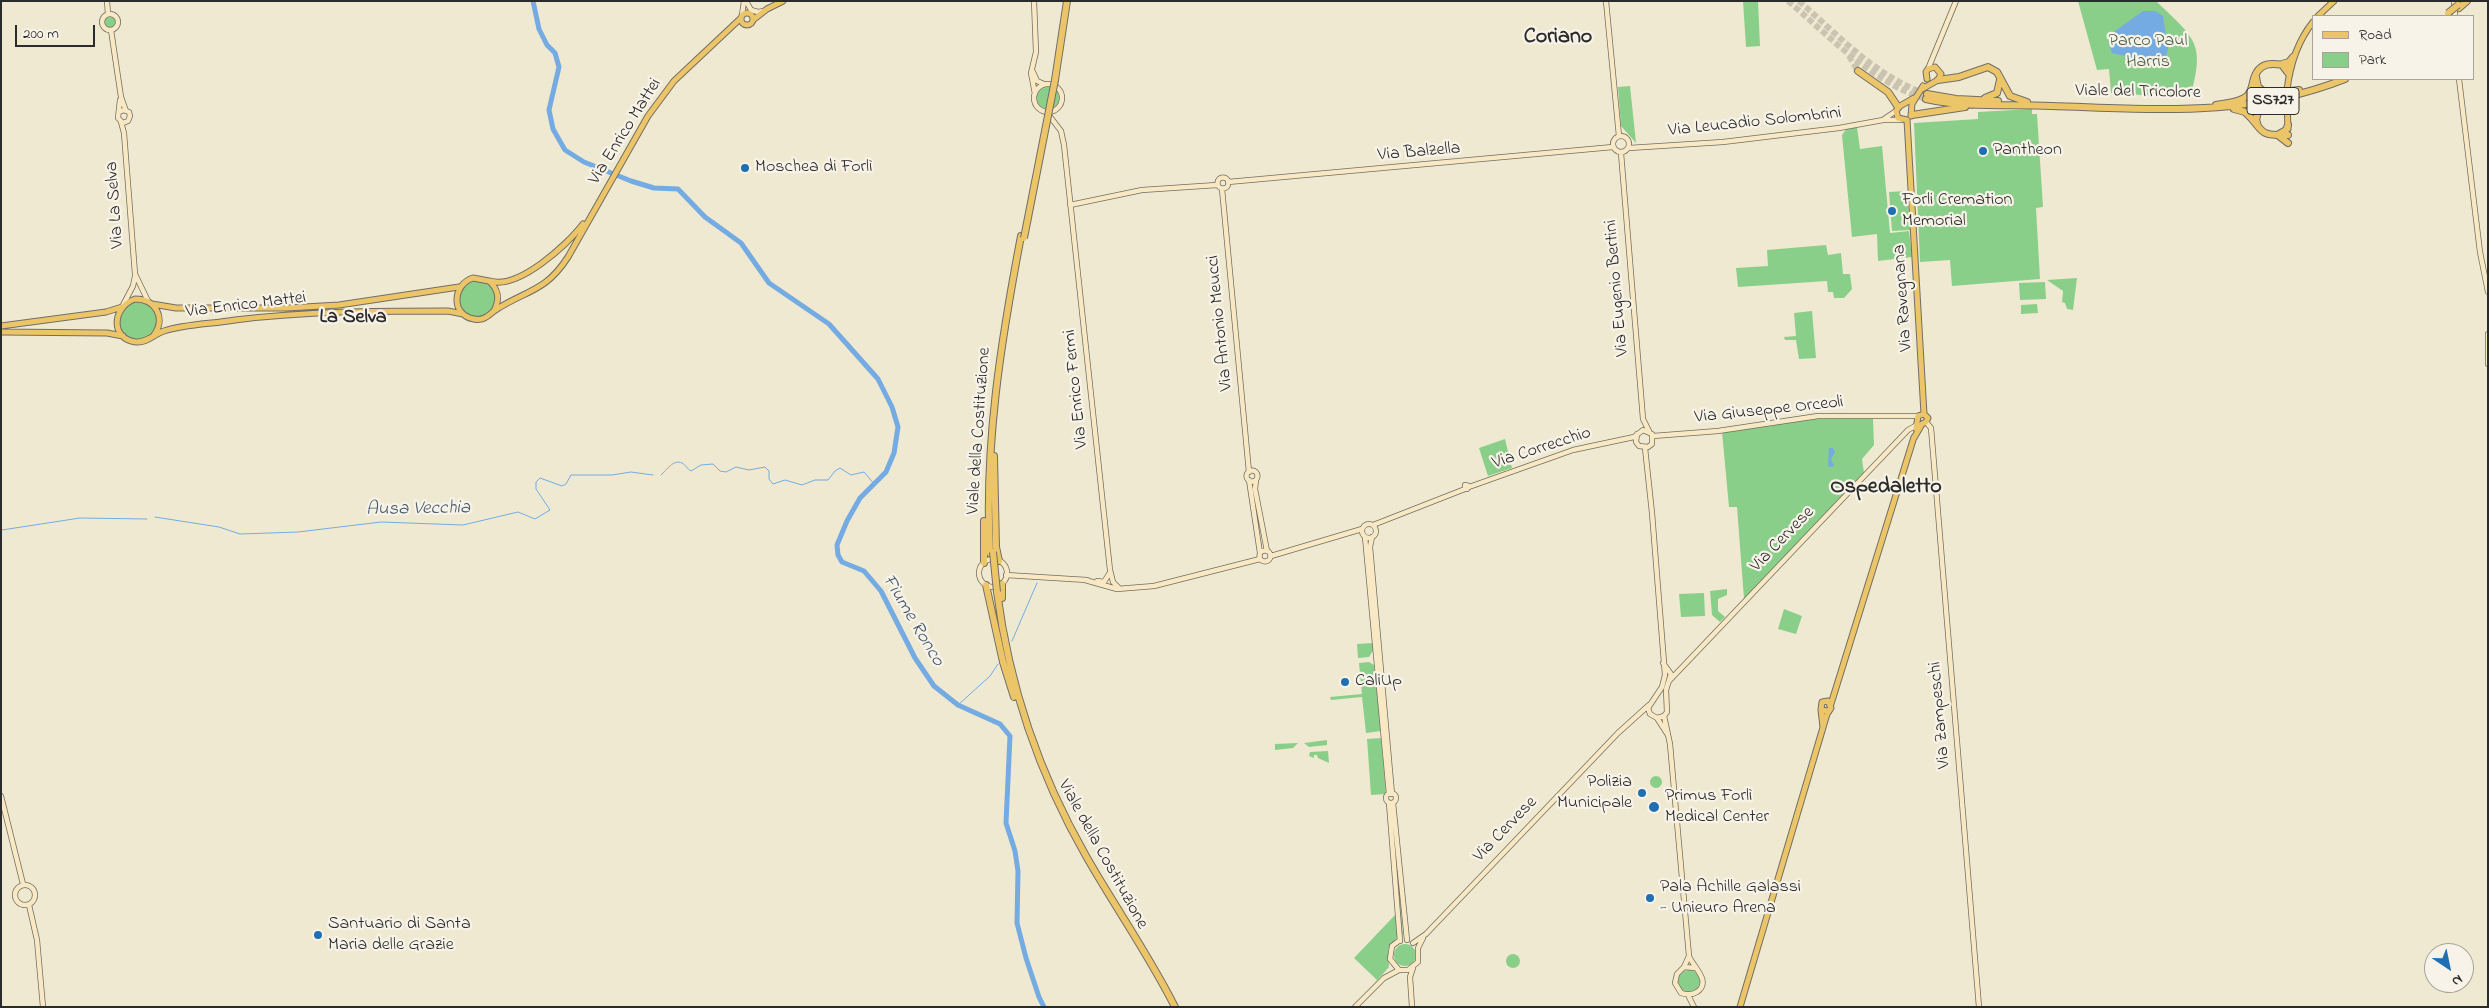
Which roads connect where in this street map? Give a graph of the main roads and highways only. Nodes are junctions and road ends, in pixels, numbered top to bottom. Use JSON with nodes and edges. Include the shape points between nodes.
{"nodes":[{"id":1,"x":783,"y":1,"type":"edge"},
{"id":2,"x":1063,"y":1,"type":"edge"},
{"id":3,"x":1067,"y":1,"type":"edge"},
{"id":4,"x":1073,"y":1,"type":"edge"},
{"id":5,"x":2334,"y":1,"type":"edge"},
{"id":6,"x":2467,"y":1,"type":"edge"},
{"id":7,"x":2458,"y":4,"type":"edge"},
{"id":8,"x":761,"y":12,"type":"road end"},
{"id":9,"x":2319,"y":15,"type":"edge"},
{"id":10,"x":2447,"y":15,"type":"edge"},
{"id":11,"x":742,"y":17,"type":"junction"},
{"id":12,"x":752,"y":17,"type":"junction"},
{"id":13,"x":2312,"y":23,"type":"edge"},
{"id":14,"x":744,"y":25,"type":"junction"},
{"id":15,"x":1064,"y":26,"type":"junction"},
{"id":16,"x":726,"y":34,"type":"junction"},
{"id":17,"x":2293,"y":57,"type":"junction"},
{"id":18,"x":2281,"y":64,"type":"junction"},
{"id":19,"x":2290,"y":66,"type":"junction"},
{"id":20,"x":2257,"y":70,"type":"junction"},
{"id":21,"x":1858,"y":71,"type":"tunnel mouth"},
{"id":22,"x":2289,"y":74,"type":"junction"},
{"id":23,"x":2000,"y":76,"type":"junction"},
{"id":24,"x":1935,"y":77,"type":"junction"},
{"id":25,"x":1053,"y":80,"type":"junction"},
{"id":26,"x":2334,"y":80,"type":"edge"},
{"id":27,"x":2342,"y":80,"type":"edge"},
{"id":28,"x":2287,"y":90,"type":"dead end"},
{"id":29,"x":2306,"y":91,"type":"junction"},
{"id":30,"x":1914,"y":98,"type":"junction"},
{"id":31,"x":1956,"y":99,"type":"junction"},
{"id":32,"x":2027,"y":102,"type":"junction"},
{"id":33,"x":2288,"y":102,"type":"dead end"},
{"id":34,"x":2074,"y":105,"type":"junction"},
{"id":35,"x":1972,"y":106,"type":"junction"},
{"id":36,"x":2212,"y":107,"type":"junction"},
{"id":37,"x":1899,"y":108,"type":"junction"},
{"id":38,"x":1910,"y":115,"type":"junction"},
{"id":39,"x":2288,"y":125,"type":"junction"},
{"id":40,"x":2259,"y":130,"type":"junction"},
{"id":41,"x":2275,"y":135,"type":"junction"},
{"id":42,"x":2288,"y":135,"type":"joint"},
{"id":43,"x":2288,"y":144,"type":"road end"},
{"id":44,"x":597,"y":206,"type":"junction"},
{"id":45,"x":1023,"y":237,"type":"junction"},
{"id":46,"x":489,"y":281,"type":"junction"},
{"id":47,"x":459,"y":287,"type":"junction"},
{"id":48,"x":150,"y":302,"type":"junction"},
{"id":49,"x":123,"y":306,"type":"junction"},
{"id":50,"x":494,"y":311,"type":"junction"},
{"id":51,"x":463,"y":314,"type":"junction"},
{"id":52,"x":1,"y":326,"type":"edge"},
{"id":53,"x":1,"y":332,"type":"edge"},
{"id":54,"x":123,"y":336,"type":"junction"},
{"id":55,"x":154,"y":336,"type":"junction"},
{"id":56,"x":994,"y":456,"type":"junction"},
{"id":57,"x":989,"y":468,"type":"junction"},
{"id":58,"x":992,"y":553,"type":"junction"},
{"id":59,"x":999,"y":562,"type":"road end"},
{"id":60,"x":984,"y":563,"type":"road end"},
{"id":61,"x":1002,"y":584,"type":"road end"},
{"id":62,"x":986,"y":585,"type":"road end"},
{"id":63,"x":1016,"y":696,"type":"junction"},
{"id":64,"x":1829,"y":702,"type":"junction"},
{"id":65,"x":1821,"y":710,"type":"junction"},
{"id":66,"x":1829,"y":711,"type":"junction"},
{"id":67,"x":1823,"y":730,"type":"junction"},
{"id":68,"x":1171,"y":1007,"type":"edge"},
{"id":69,"x":1175,"y":1007,"type":"edge"},
{"id":70,"x":1740,"y":1007,"type":"edge"}],
"edges":[{"from":1,"to":12,"type":"main road"},
{"from":2,"to":25,"type":"highway","name":"Viale della Costituzione"},
{"from":3,"to":15,"type":"highway"},
{"from":4,"to":15,"type":"highway"},
{"from":5,"to":9,"type":"main road"},
{"from":6,"to":7,"type":"highway"},
{"from":7,"to":10,"type":"highway","bridge":true},
{"from":8,"to":12,"type":"main road"},
{"from":11,"to":12,"type":"main road"},
{"from":11,"to":14,"type":"main road"},
{"from":11,"to":16,"type":"main road","name":"Via Enrico Mattei"},
{"from":12,"to":14,"type":"main road","name":"Via Enrico Mattei","via":[[749,25]]},
{"from":13,"to":17,"type":"main road"},
{"from":14,"to":16,"type":"main road","name":"Via Enrico Mattei"},
{"from":15,"to":25,"type":"highway"},
{"from":16,"to":44,"type":"main road","name":"Via Enrico Mattei","via":[[674,81],[648,116]]},
{"from":17,"to":18,"type":"highway"},
{"from":17,"to":19,"type":"main road"},
{"from":18,"to":19,"type":"highway"},
{"from":18,"to":20,"type":"highway","via":[[2266,63]]},
{"from":18,"to":22,"type":"highway"},
{"from":19,"to":22,"type":"main road"},
{"from":20,"to":29,"type":"highway","via":[[2256,84],[2267,94]]},
{"from":20,"to":36,"type":"highway","via":[[2246,97]]},
{"from":21,"to":37,"type":"highway","via":[[1888,92]]},
{"from":22,"to":28,"type":"main road"},
{"from":23,"to":24,"type":"highway","via":[[1988,67],[1951,78]]},
{"from":23,"to":31,"type":"highway","via":[[1999,89],[1993,96]]},
{"from":23,"to":32,"type":"highway","via":[[2008,94]]},
{"from":24,"to":24,"type":"main road","via":[[1926,75],[1928,69],[1935,67]]},
{"from":24,"to":30,"type":"main road","name":"Via Ravegnana"},
{"from":25,"to":45,"type":"highway","name":"Viale della Costituzione","bridge":true},
{"from":26,"to":29,"type":"highway","name":"Viale del Tricolore","number":"SS727"},
{"from":27,"to":29,"type":"highway","name":"Viale del Tricolore","number":"SS727"},
{"from":29,"to":36,"type":"highway","name":"Viale del Tricolore","number":"SS727","via":[[2255,104]]},
{"from":29,"to":40,"type":"highway","via":[[2260,109],[2256,120]]},
{"from":30,"to":37,"type":"main road","name":"Via Ravegnana"},
{"from":30,"to":38,"type":"main road","name":"Via Ravegnana"},
{"from":31,"to":32,"type":"highway","name":"Viale del Tricolore","number":"SS727"},
{"from":31,"to":35,"type":"highway","name":"Viale del Tricolore","number":"SS727","via":[[1927,96]]},
{"from":32,"to":34,"type":"highway","name":"Viale del Tricolore","number":"SS727"},
{"from":33,"to":39,"type":"main road"},
{"from":34,"to":35,"type":"highway","name":"Viale del Tricolore","number":"SS727"},
{"from":34,"to":36,"type":"highway","name":"Viale del Tricolore","number":"SS727"},
{"from":35,"to":38,"type":"highway"},
{"from":36,"to":40,"type":"highway","via":[[2243,111]]},
{"from":37,"to":38,"type":"main road"},
{"from":37,"to":38,"type":"main road","via":[[1900,120]]},
{"from":38,"to":64,"type":"main road","name":"Via Ravegnana","via":[[1921,420],[1835,694]]},
{"from":39,"to":41,"type":"highway","via":[[2283,133]]},
{"from":39,"to":42,"type":"main road"},
{"from":40,"to":41,"type":"highway"},
{"from":41,"to":42,"type":"highway"},
{"from":41,"to":43,"type":"highway"},
{"from":44,"to":46,"type":"main road","name":"Via Enrico Mattei","via":[[570,239],[541,263],[508,281]]},
{"from":44,"to":50,"type":"main road","name":"Via Enrico Mattei","via":[[568,257],[552,276],[532,292]]},
{"from":45,"to":56,"type":"highway","name":"Viale della Costituzione","via":[[1005,338]]},
{"from":45,"to":57,"type":"highway","name":"Viale della Costituzione","via":[[1002,340]]},
{"from":46,"to":47,"type":"main road","via":[[473,278]]},
{"from":46,"to":50,"type":"main road","via":[[498,298]]},
{"from":47,"to":48,"type":"main road","name":"Via Enrico Mattei","via":[[339,305],[287,308],[176,308]]},
{"from":47,"to":51,"type":"main road","via":[[456,298]]},
{"from":48,"to":49,"type":"main road","via":[[135,299]]},
{"from":48,"to":55,"type":"main road","via":[[159,315],[158,330]]},
{"from":49,"to":52,"type":"main road","via":[[106,312]]},
{"from":49,"to":54,"type":"main road","via":[[117,317]]},
{"from":50,"to":51,"type":"main road","via":[[479,319]]},
{"from":51,"to":55,"type":"main road","name":"Via Enrico Mattei","via":[[448,311],[306,312],[174,329]]},
{"from":53,"to":54,"type":"main road"},
{"from":54,"to":55,"type":"main road","via":[[138,342]]},
{"from":56,"to":58,"type":"highway","name":"Viale della Costituzione"},
{"from":56,"to":59,"type":"highway"},
{"from":57,"to":58,"type":"highway","name":"Viale della Costituzione"},
{"from":57,"to":60,"type":"highway","via":[[984,503]]},
{"from":58,"to":63,"type":"highway","name":"Viale della Costituzione","bridge":true,"via":[[995,592]]},
{"from":61,"to":63,"type":"highway"},
{"from":62,"to":63,"type":"highway","via":[[1003,662]]},
{"from":63,"to":68,"type":"highway","name":"Viale della Costituzione","via":[[1032,753],[1053,801]]},
{"from":63,"to":69,"type":"highway","name":"Viale della Costituzione","via":[[1057,801]]},
{"from":64,"to":65,"type":"main road","via":[[1821,703]]},
{"from":64,"to":66,"type":"main road"},
{"from":65,"to":66,"type":"main road"},
{"from":65,"to":67,"type":"main road"},
{"from":66,"to":67,"type":"main road"},
{"from":67,"to":70,"type":"main road"}]}
